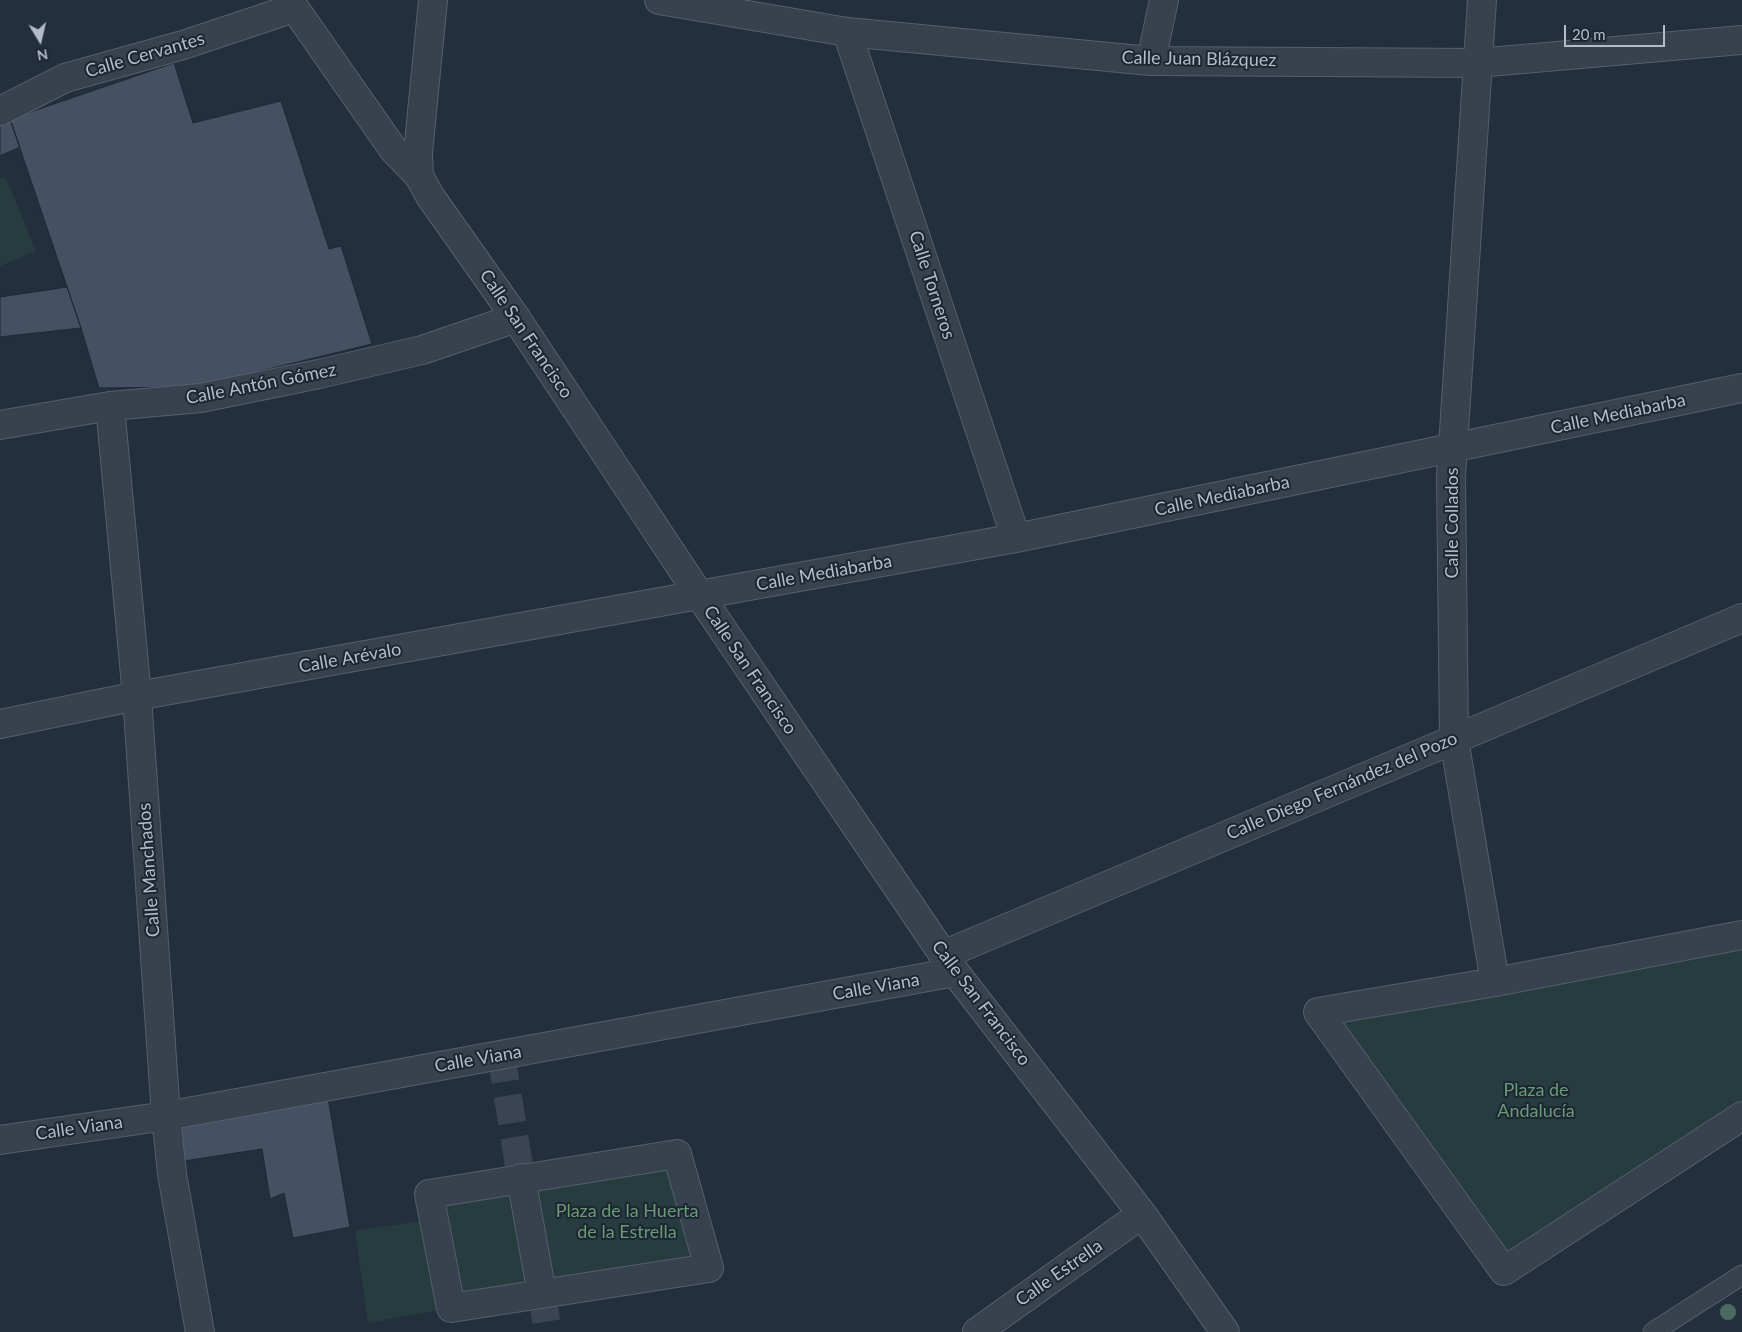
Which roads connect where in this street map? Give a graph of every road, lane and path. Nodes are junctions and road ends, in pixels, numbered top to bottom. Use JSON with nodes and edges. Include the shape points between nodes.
{"nodes":[{"id":1,"x":433,"y":0,"type":"edge"},
{"id":2,"x":660,"y":0,"type":"edge"},
{"id":3,"x":1164,"y":0,"type":"edge"},
{"id":4,"x":1482,"y":0,"type":"edge"},
{"id":5,"x":291,"y":4,"type":"edge"},
{"id":6,"x":745,"y":7,"type":"edge"},
{"id":7,"x":847,"y":32,"type":"junction"},
{"id":8,"x":1742,"y":40,"type":"edge"},
{"id":9,"x":1151,"y":61,"type":"junction"},
{"id":10,"x":1477,"y":63,"type":"junction"},
{"id":11,"x":0,"y":110,"type":"edge"},
{"id":12,"x":419,"y":176,"type":"junction"},
{"id":13,"x":516,"y":318,"type":"junction"},
{"id":14,"x":1742,"y":388,"type":"edge"},
{"id":15,"x":110,"y":406,"type":"junction"},
{"id":16,"x":0,"y":425,"type":"edge"},
{"id":17,"x":1453,"y":448,"type":"junction"},
{"id":18,"x":1016,"y":538,"type":"junction"},
{"id":19,"x":700,"y":596,"type":"junction"},
{"id":20,"x":1742,"y":618,"type":"edge"},
{"id":21,"x":137,"y":696,"type":"junction"},
{"id":22,"x":0,"y":724,"type":"edge"},
{"id":23,"x":1454,"y":739,"type":"junction"},
{"id":24,"x":1742,"y":935,"type":"edge"},
{"id":25,"x":949,"y":963,"type":"junction"},
{"id":26,"x":1495,"y":982,"type":"junction"},
{"id":27,"x":166,"y":1116,"type":"junction"},
{"id":28,"x":1742,"y":1116,"type":"edge"},
{"id":29,"x":0,"y":1140,"type":"edge"},
{"id":30,"x":521,"y":1178,"type":"junction"},
{"id":31,"x":1142,"y":1214,"type":"junction"},
{"id":32,"x":1742,"y":1274,"type":"edge"},
{"id":33,"x":542,"y":1294,"type":"junction"},
{"id":34,"x":200,"y":1332,"type":"edge"},
{"id":35,"x":977,"y":1332,"type":"edge"},
{"id":36,"x":1225,"y":1332,"type":"edge"},
{"id":37,"x":1653,"y":1332,"type":"edge"}],
"edges":[{"from":1,"to":12,"type":"street","via":[[418,153]]},
{"from":2,"to":6,"type":"street","name":"Calle Juan Blázquez"},
{"from":3,"to":9,"type":"street"},
{"from":4,"to":10,"type":"street","name":"Calle Collados"},
{"from":5,"to":11,"type":"street","name":"Calle Cervantes","via":[[183,45],[64,78]]},
{"from":5,"to":12,"type":"street","name":"Calle San Francisco","via":[[393,149]]},
{"from":6,"to":7,"type":"street","name":"Calle Juan Blázquez"},
{"from":7,"to":9,"type":"street","name":"Calle Juan Blázquez"},
{"from":7,"to":18,"type":"street","name":"Calle Torneros"},
{"from":8,"to":10,"type":"street","name":"Calle Juan Blázquez"},
{"from":9,"to":10,"type":"street","name":"Calle Juan Blázquez"},
{"from":10,"to":17,"type":"street","name":"Calle Collados"},
{"from":12,"to":13,"type":"street","name":"Calle San Francisco"},
{"from":13,"to":15,"type":"street","name":"Calle Antón Gómez","via":[[422,350],[319,374],[201,398]]},
{"from":13,"to":19,"type":"street","name":"Calle San Francisco"},
{"from":14,"to":17,"type":"street","name":"Calle Mediabarba"},
{"from":15,"to":16,"type":"street","name":"Calle Antón Gómez"},
{"from":15,"to":21,"type":"street","name":"Calle Manchados"},
{"from":17,"to":18,"type":"street","name":"Calle Mediabarba"},
{"from":17,"to":23,"type":"street","name":"Calle Collados"},
{"from":18,"to":19,"type":"street","name":"Calle Mediabarba"},
{"from":19,"to":21,"type":"street","name":"Calle Arévalo"},
{"from":19,"to":25,"type":"street","name":"Calle San Francisco"},
{"from":20,"to":23,"type":"street","name":"Calle Diego Fernández del Pozo"},
{"from":21,"to":22,"type":"street","name":"Calle Arévalo"},
{"from":21,"to":27,"type":"street","name":"Calle Manchados"},
{"from":23,"to":25,"type":"street","name":"Calle Diego Fernández del Pozo"},
{"from":23,"to":26,"type":"street","name":"Calle Collados"},
{"from":24,"to":26,"type":"street"},
{"from":25,"to":27,"type":"street","name":"Calle Viana"},
{"from":25,"to":31,"type":"street","name":"Calle San Francisco"},
{"from":26,"to":28,"type":"street","via":[[1318,1012],[1504,1271]]},
{"from":27,"to":29,"type":"street","name":"Calle Viana"},
{"from":27,"to":34,"type":"street","name":"Calle Manchados","via":[[172,1174]]},
{"from":30,"to":33,"type":"street"},
{"from":30,"to":33,"type":"street","via":[[429,1194],[432,1211],[451,1308]]},
{"from":30,"to":33,"type":"street","via":[[677,1154],[709,1268]]},
{"from":31,"to":35,"type":"street","name":"Calle Estrella"},
{"from":31,"to":36,"type":"street","name":"Calle San Francisco"},
{"from":32,"to":37,"type":"lane"}]}
